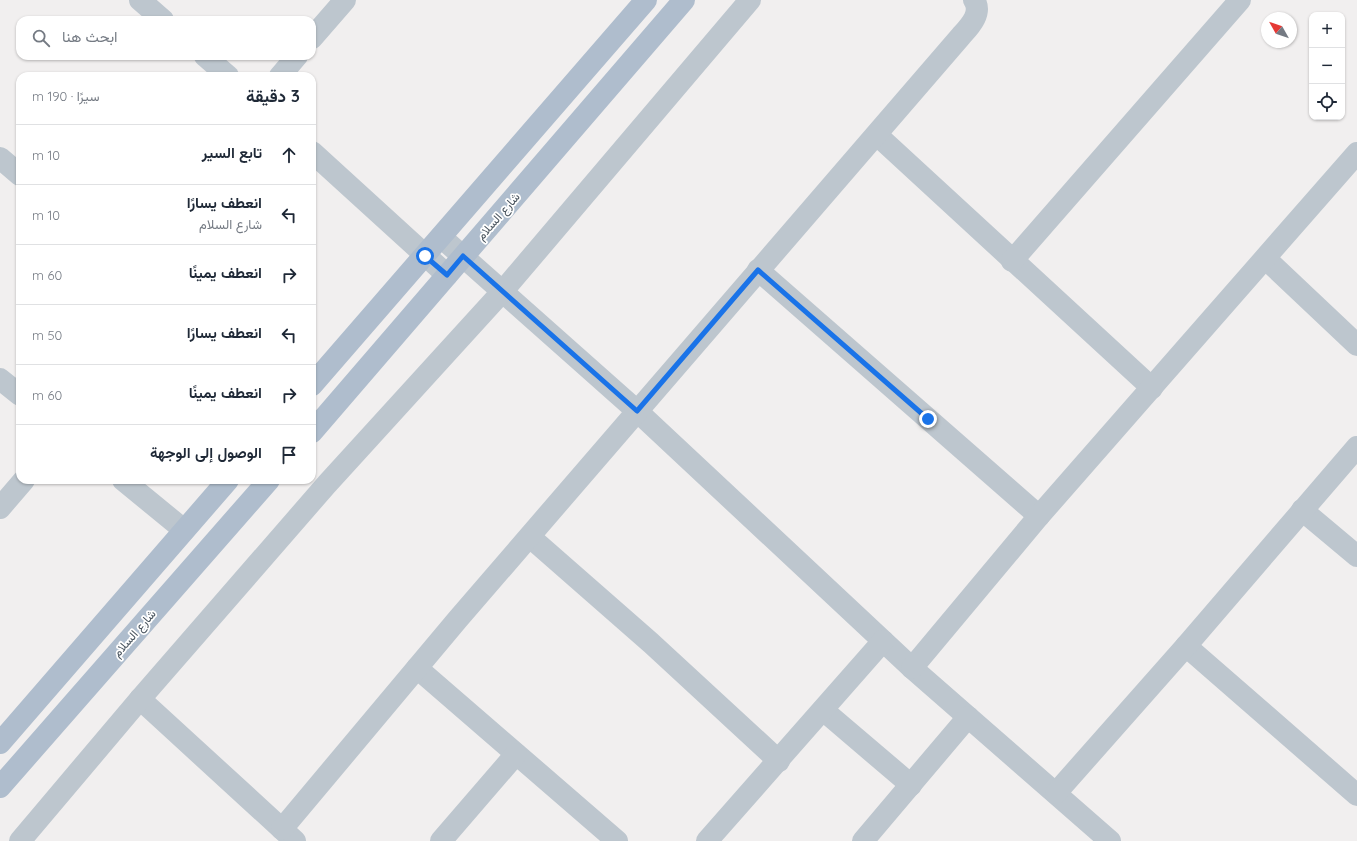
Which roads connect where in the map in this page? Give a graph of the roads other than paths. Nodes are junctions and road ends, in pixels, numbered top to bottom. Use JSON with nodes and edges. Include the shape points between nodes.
{"nodes":[{"id":1,"x":140,"y":0,"type":"edge"},
{"id":2,"x":344,"y":0,"type":"edge"},
{"id":3,"x":646,"y":0,"type":"edge"},
{"id":4,"x":684,"y":0,"type":"edge"},
{"id":5,"x":750,"y":0,"type":"edge"},
{"id":6,"x":974,"y":0,"type":"edge"},
{"id":7,"x":1237,"y":1,"type":"edge"},
{"id":8,"x":158,"y":16,"type":"edge"},
{"id":9,"x":316,"y":33,"type":"edge"},
{"id":10,"x":210,"y":60,"type":"edge"},
{"id":11,"x":294,"y":60,"type":"edge"},
{"id":12,"x":223,"y":72,"type":"edge"},
{"id":13,"x":283,"y":72,"type":"edge"},
{"id":14,"x":877,"y":135,"type":"junction"},
{"id":15,"x":1357,"y":153,"type":"edge"},
{"id":16,"x":316,"y":156,"type":"edge"},
{"id":17,"x":0,"y":158,"type":"edge"},
{"id":18,"x":16,"y":172,"type":"edge"},
{"id":19,"x":441,"y":237,"type":"junction"},
{"id":20,"x":425,"y":256,"type":"junction"},
{"id":21,"x":463,"y":256,"type":"junction"},
{"id":22,"x":1266,"y":259,"type":"junction"},
{"id":23,"x":1012,"y":260,"type":"junction"},
{"id":24,"x":758,"y":270,"type":"junction"},
{"id":25,"x":447,"y":275,"type":"junction"},
{"id":26,"x":502,"y":292,"type":"junction"},
{"id":27,"x":1357,"y":345,"type":"edge"},
{"id":28,"x":0,"y":379,"type":"edge"},
{"id":29,"x":316,"y":380,"type":"edge"},
{"id":30,"x":1152,"y":388,"type":"junction"},
{"id":31,"x":16,"y":392,"type":"edge"},
{"id":32,"x":637,"y":411,"type":"junction"},
{"id":33,"x":316,"y":427,"type":"edge"},
{"id":34,"x":1357,"y":447,"type":"edge"},
{"id":35,"x":21,"y":484,"type":"edge"},
{"id":36,"x":128,"y":484,"type":"edge"},
{"id":37,"x":224,"y":484,"type":"edge"},
{"id":38,"x":265,"y":484,"type":"edge"},
{"id":39,"x":0,"y":508,"type":"edge"},
{"id":40,"x":1302,"y":510,"type":"junction"},
{"id":41,"x":1039,"y":516,"type":"junction"},
{"id":42,"x":184,"y":530,"type":"junction"},
{"id":43,"x":530,"y":538,"type":"junction"},
{"id":44,"x":1357,"y":556,"type":"edge"},
{"id":45,"x":883,"y":641,"type":"junction"},
{"id":46,"x":1186,"y":646,"type":"junction"},
{"id":47,"x":417,"y":668,"type":"junction"},
{"id":48,"x":912,"y":668,"type":"junction"},
{"id":49,"x":140,"y":699,"type":"junction"},
{"id":50,"x":823,"y":710,"type":"junction"},
{"id":51,"x":968,"y":717,"type":"junction"},
{"id":52,"x":0,"y":743,"type":"edge"},
{"id":53,"x":516,"y":754,"type":"junction"},
{"id":54,"x":779,"y":761,"type":"junction"},
{"id":55,"x":911,"y":785,"type":"junction"},
{"id":56,"x":0,"y":787,"type":"edge"},
{"id":57,"x":1056,"y":793,"type":"junction"},
{"id":58,"x":1357,"y":795,"type":"edge"},
{"id":59,"x":288,"y":835,"type":"edge"},
{"id":60,"x":30,"y":837,"type":"edge"},
{"id":61,"x":441,"y":841,"type":"edge"},
{"id":62,"x":617,"y":841,"type":"edge"},
{"id":63,"x":707,"y":841,"type":"edge"},
{"id":64,"x":863,"y":841,"type":"edge"},
{"id":65,"x":1110,"y":841,"type":"edge"}],
"edges":[{"from":1,"to":8,"type":"street"},
{"from":2,"to":9,"type":"street"},
{"from":3,"to":19,"type":"main road"},
{"from":4,"to":21,"type":"main road","name":"شارع السلام"},
{"from":5,"to":26,"type":"street"},
{"from":6,"to":14,"type":"street","via":[[976,18]]},
{"from":7,"to":23,"type":"street"},
{"from":10,"to":12,"type":"street"},
{"from":11,"to":13,"type":"street"},
{"from":14,"to":23,"type":"street"},
{"from":14,"to":24,"type":"street"},
{"from":15,"to":22,"type":"street"},
{"from":16,"to":20,"type":"street"},
{"from":17,"to":18,"type":"street"},
{"from":19,"to":20,"type":"main road"},
{"from":19,"to":21,"type":"street"},
{"from":20,"to":25,"type":"street"},
{"from":20,"to":29,"type":"main road"},
{"from":21,"to":25,"type":"main road","name":"شارع السلام"},
{"from":21,"to":26,"type":"street"},
{"from":22,"to":27,"type":"street"},
{"from":22,"to":30,"type":"street"},
{"from":23,"to":30,"type":"street"},
{"from":24,"to":32,"type":"street"},
{"from":24,"to":41,"type":"street"},
{"from":25,"to":33,"type":"main road","name":"شارع السلام"},
{"from":26,"to":32,"type":"street"},
{"from":26,"to":49,"type":"street","via":[[327,484]]},
{"from":28,"to":31,"type":"street"},
{"from":30,"to":41,"type":"street"},
{"from":32,"to":43,"type":"street"},
{"from":32,"to":45,"type":"street"},
{"from":34,"to":40,"type":"street"},
{"from":35,"to":39,"type":"street"},
{"from":36,"to":42,"type":"street"},
{"from":37,"to":42,"type":"main road"},
{"from":38,"to":56,"type":"main road","name":"شارع السلام"},
{"from":40,"to":44,"type":"street"},
{"from":40,"to":46,"type":"street"},
{"from":41,"to":48,"type":"street"},
{"from":42,"to":52,"type":"main road"},
{"from":43,"to":47,"type":"street"},
{"from":43,"to":54,"type":"street","via":[[651,643]]},
{"from":45,"to":48,"type":"street"},
{"from":45,"to":50,"type":"street"},
{"from":46,"to":57,"type":"street"},
{"from":46,"to":58,"type":"street"},
{"from":47,"to":53,"type":"street"},
{"from":47,"to":59,"type":"street"},
{"from":48,"to":51,"type":"street"},
{"from":49,"to":59,"type":"street"},
{"from":49,"to":60,"type":"street"},
{"from":50,"to":54,"type":"street"},
{"from":50,"to":55,"type":"street"},
{"from":51,"to":55,"type":"street"},
{"from":51,"to":57,"type":"street"},
{"from":53,"to":61,"type":"street"},
{"from":53,"to":62,"type":"street"},
{"from":54,"to":63,"type":"street"},
{"from":55,"to":64,"type":"street"},
{"from":57,"to":65,"type":"street"}]}
